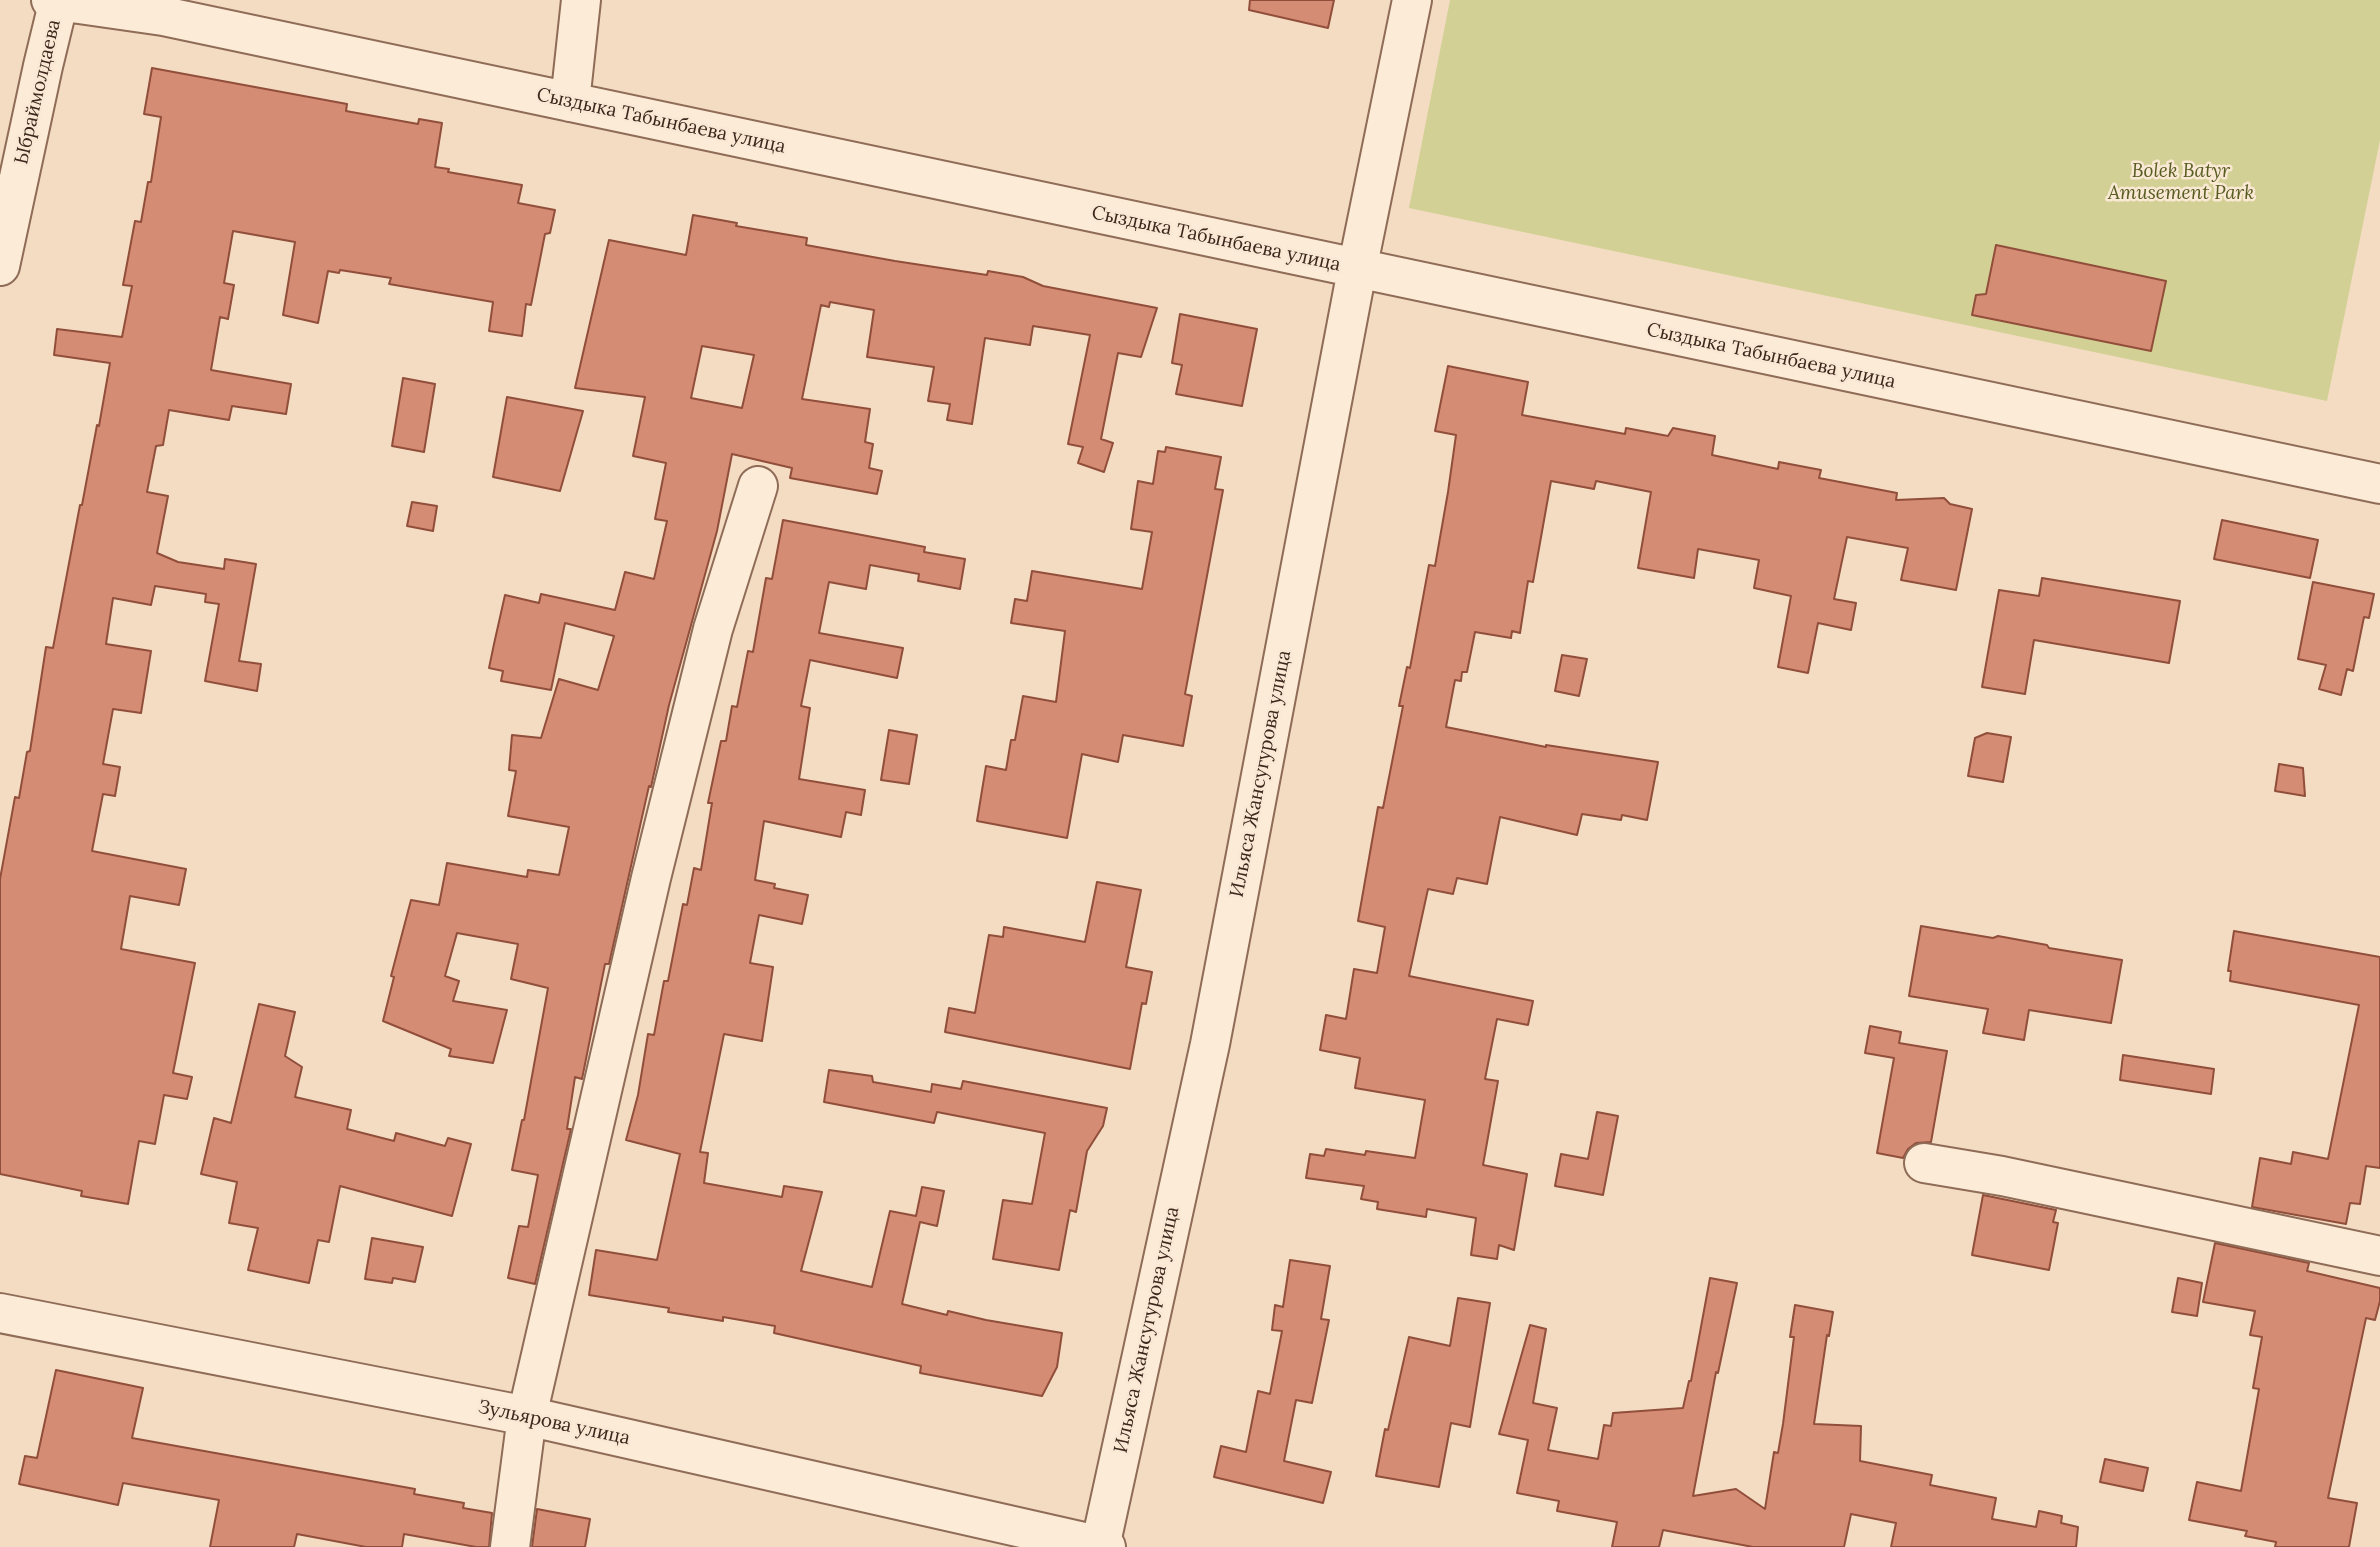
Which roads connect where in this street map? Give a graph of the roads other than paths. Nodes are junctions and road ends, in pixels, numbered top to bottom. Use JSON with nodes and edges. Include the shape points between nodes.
{"nodes":[{"id":1,"x":581,"y":0,"type":"edge"},
{"id":2,"x":1412,"y":0,"type":"edge"},
{"id":3,"x":56,"y":1,"type":"edge"},
{"id":4,"x":570,"y":102,"type":"junction"},
{"id":5,"x":0,"y":266,"type":"edge"},
{"id":6,"x":1357,"y":270,"type":"junction"},
{"id":7,"x":2380,"y":484,"type":"edge"},
{"id":8,"x":758,"y":486,"type":"dead end"},
{"id":9,"x":1924,"y":1163,"type":"dead end"},
{"id":10,"x":2380,"y":1256,"type":"edge"},
{"id":11,"x":0,"y":1313,"type":"edge"},
{"id":12,"x":527,"y":1416,"type":"junction"},
{"id":13,"x":510,"y":1547,"type":"edge"},
{"id":14,"x":1102,"y":1547,"type":"edge"}],
"edges":[{"from":1,"to":4,"type":"street"},
{"from":2,"to":6,"type":"street","name":"Ильяса Жансугурова улица"},
{"from":3,"to":4,"type":"street","name":"Сыздыка Табынбаева улица","via":[[163,16]]},
{"from":3,"to":5,"type":"street","name":"Ыбраймолдаева"},
{"from":4,"to":6,"type":"street","name":"Сыздыка Табынбаева улица"},
{"from":6,"to":7,"type":"street","name":"Сыздыка Табынбаева улица"},
{"from":6,"to":14,"type":"street","name":"Ильяса Жансугурова улица","via":[[1210,1044]]},
{"from":8,"to":12,"type":"street","via":[[713,629],[651,878]]},
{"from":9,"to":10,"type":"street"},
{"from":11,"to":12,"type":"street","name":"Зульярова улица"},
{"from":12,"to":13,"type":"street"},
{"from":12,"to":14,"type":"street","name":"Зульярова улица"}]}
